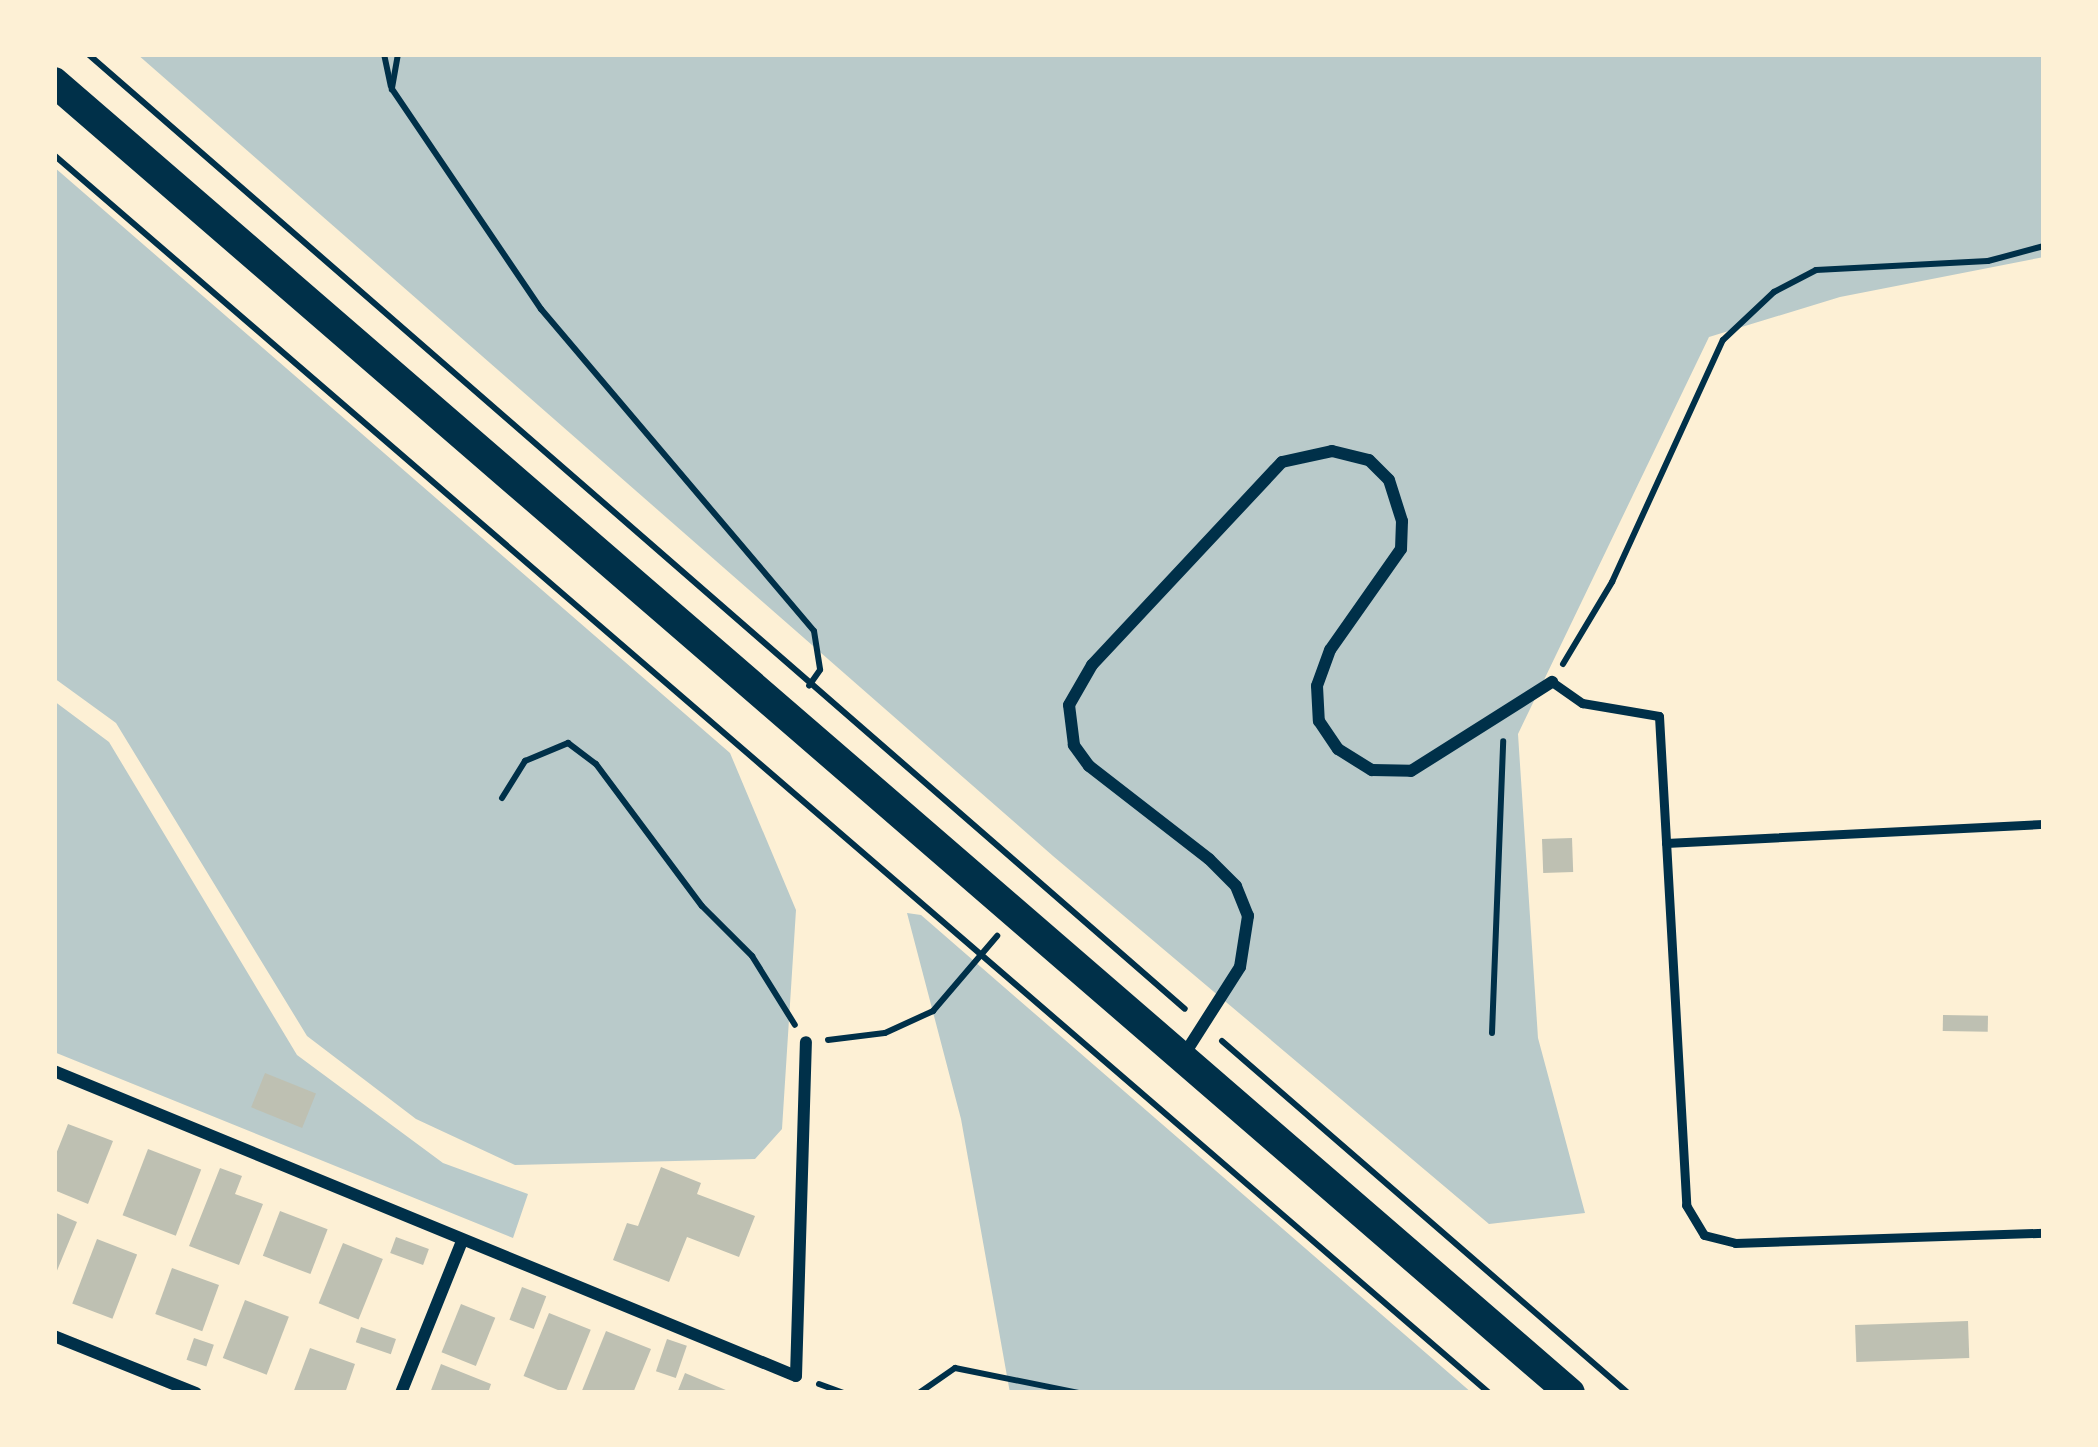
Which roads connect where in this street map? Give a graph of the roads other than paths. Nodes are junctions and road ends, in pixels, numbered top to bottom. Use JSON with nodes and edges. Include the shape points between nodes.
{"nodes":[{"id":1,"x":54,"y":82,"type":"edge"},
{"id":2,"x":1552,"y":682,"type":"joint"},
{"id":3,"x":2044,"y":824,"type":"edge"},
{"id":4,"x":1666,"y":843,"type":"junction"},
{"id":5,"x":806,"y":1042,"type":"road end"},
{"id":6,"x":1182,"y":1059,"type":"junction"},
{"id":7,"x":54,"y":1071,"type":"edge"},
{"id":8,"x":2044,"y":1233,"type":"edge"},
{"id":9,"x":462,"y":1241,"type":"junction"},
{"id":10,"x":54,"y":1336,"type":"edge"},
{"id":11,"x":196,"y":1393,"type":"edge"},
{"id":12,"x":401,"y":1393,"type":"edge"},
{"id":13,"x":1570,"y":1393,"type":"edge"}],
"edges":[{"from":1,"to":6,"type":"main road"},
{"from":2,"to":4,"type":"lane","via":[[1582,703],[1659,716]]},
{"from":2,"to":6,"type":"street","via":[[1411,771],[1372,770],[1338,749],[1319,721],[1317,686],[1330,650],[1401,549],[1402,521],[1389,480],[1370,460],[1332,451],[1282,462],[1092,665],[1069,705],[1074,745],[1089,766],[1236,886],[1249,940]]},
{"from":3,"to":4,"type":"lane"},
{"from":4,"to":8,"type":"lane","via":[[1686,1205],[1704,1235],[1735,1243]]},
{"from":5,"to":9,"type":"street","via":[[796,1376]]},
{"from":6,"to":13,"type":"main road"},
{"from":7,"to":9,"type":"street"},
{"from":9,"to":12,"type":"street"},
{"from":10,"to":11,"type":"street"}]}
